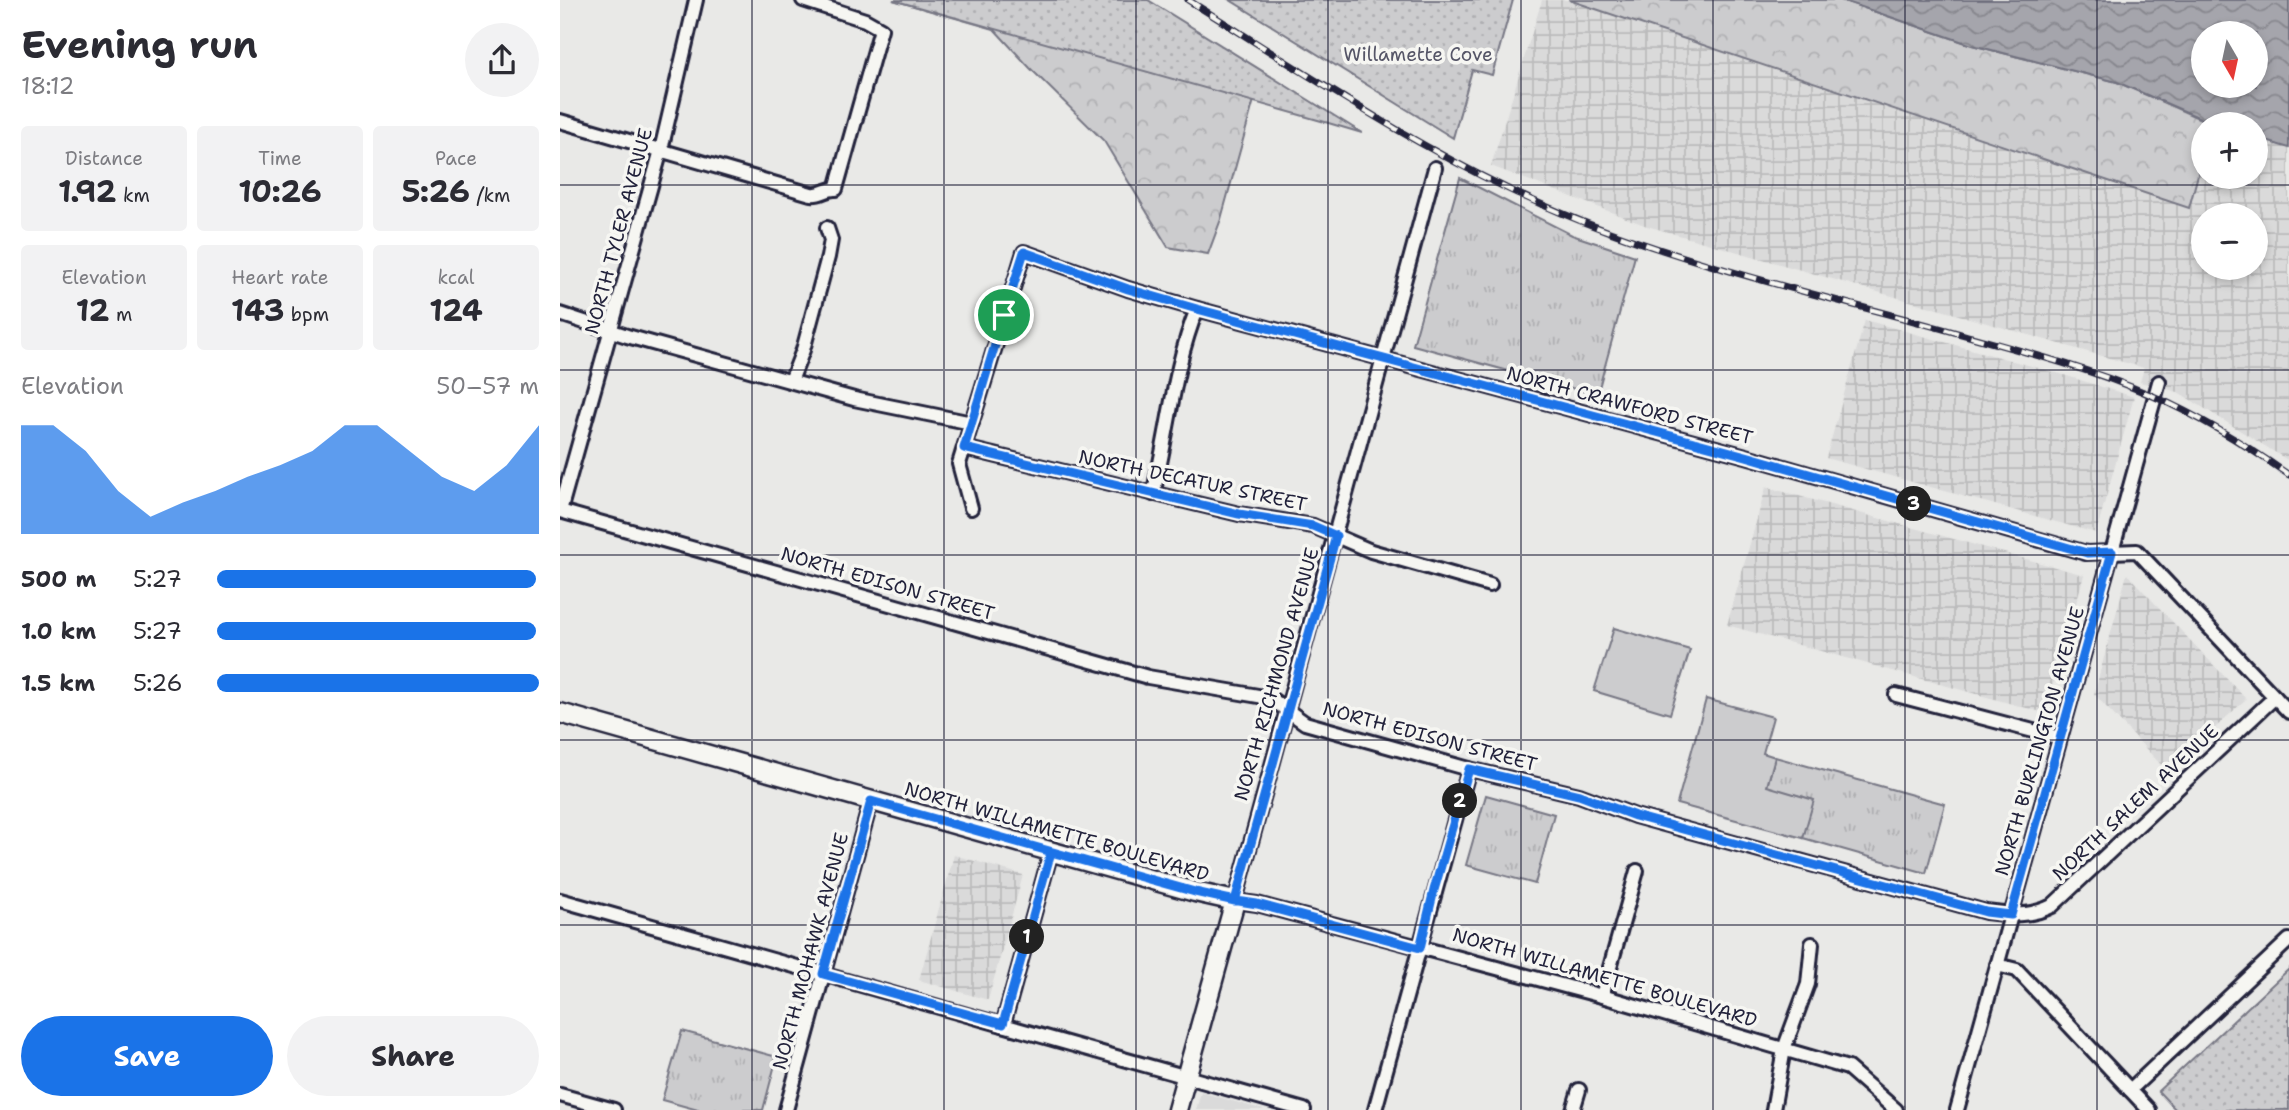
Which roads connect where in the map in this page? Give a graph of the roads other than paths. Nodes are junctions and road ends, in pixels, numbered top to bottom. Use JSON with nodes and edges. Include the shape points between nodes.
{"nodes":[{"id":1,"x":696,"y":0,"type":"edge"},
{"id":2,"x":803,"y":0,"type":"edge"},
{"id":3,"x":560,"y":121,"type":"edge"},
{"id":4,"x":661,"y":150,"type":"junction"},
{"id":5,"x":1435,"y":168,"type":"dead end"},
{"id":6,"x":827,"y":228,"type":"dead end"},
{"id":7,"x":1197,"y":309,"type":"junction"},
{"id":8,"x":560,"y":314,"type":"edge"},
{"id":9,"x":611,"y":331,"type":"junction"},
{"id":10,"x":1384,"y":358,"type":"junction"},
{"id":11,"x":791,"y":381,"type":"junction"},
{"id":12,"x":2159,"y":383,"type":"dead end"},
{"id":13,"x":972,"y":423,"type":"junction"},
{"id":14,"x":964,"y":448,"type":"junction"},
{"id":15,"x":1153,"y":494,"type":"junction"},
{"id":16,"x":971,"y":508,"type":"dead end"},
{"id":17,"x":560,"y":511,"type":"edge"},
{"id":18,"x":1336,"y":536,"type":"junction"},
{"id":19,"x":2112,"y":552,"type":"junction"},
{"id":20,"x":1490,"y":585,"type":"dead end"},
{"id":21,"x":1896,"y":695,"type":"dead end"},
{"id":22,"x":2274,"y":697,"type":"junction"},
{"id":23,"x":1287,"y":710,"type":"junction"},
{"id":24,"x":2289,"y":712,"type":"edge"},
{"id":25,"x":560,"y":713,"type":"edge"},
{"id":26,"x":2060,"y":737,"type":"junction"},
{"id":27,"x":1469,"y":769,"type":"junction"},
{"id":28,"x":871,"y":801,"type":"junction"},
{"id":29,"x":1051,"y":852,"type":"junction"},
{"id":30,"x":1637,"y":871,"type":"dead end"},
{"id":31,"x":560,"y":900,"type":"edge"},
{"id":32,"x":1235,"y":901,"type":"junction"},
{"id":33,"x":2011,"y":915,"type":"junction"},
{"id":34,"x":2289,"y":940,"type":"edge"},
{"id":35,"x":1812,"y":944,"type":"dead end"},
{"id":36,"x":1420,"y":948,"type":"junction"},
{"id":37,"x":1997,"y":965,"type":"junction"},
{"id":38,"x":823,"y":974,"type":"junction"},
{"id":39,"x":1602,"y":996,"type":"junction"},
{"id":40,"x":1003,"y":1024,"type":"junction"},
{"id":41,"x":1784,"y":1049,"type":"junction"},
{"id":42,"x":1186,"y":1076,"type":"junction"},
{"id":43,"x":1579,"y":1090,"type":"dead end"},
{"id":44,"x":2130,"y":1090,"type":"junction"},
{"id":45,"x":560,"y":1095,"type":"edge"},
{"id":46,"x":614,"y":1110,"type":"edge"},
{"id":47,"x":786,"y":1110,"type":"edge"},
{"id":48,"x":1177,"y":1110,"type":"edge"},
{"id":49,"x":1304,"y":1110,"type":"edge"},
{"id":50,"x":1375,"y":1110,"type":"edge"},
{"id":51,"x":1573,"y":1110,"type":"edge"},
{"id":52,"x":1773,"y":1110,"type":"edge"},
{"id":53,"x":1896,"y":1110,"type":"edge"},
{"id":54,"x":1957,"y":1110,"type":"edge"},
{"id":55,"x":2149,"y":1110,"type":"edge"}],
"edges":[{"from":1,"to":4,"type":"street","name":"NORTH TYLER AVENUE"},
{"from":2,"to":4,"type":"street","via":[[881,29],[836,189],[811,194]]},
{"from":3,"to":4,"type":"street"},
{"from":4,"to":9,"type":"street","name":"NORTH TYLER AVENUE"},
{"from":5,"to":10,"type":"street","name":"NORTH RICHMOND AVENUE"},
{"from":6,"to":11,"type":"street","via":[[831,240],[828,257]]},
{"from":7,"to":10,"type":"street","name":"NORTH CRAWFORD STREET"},
{"from":7,"to":13,"type":"street","name":"NORTH CRAWFORD STREET","via":[[1024,252]]},
{"from":7,"to":15,"type":"street","via":[[1185,337]]},
{"from":8,"to":9,"type":"street"},
{"from":9,"to":11,"type":"street"},
{"from":9,"to":17,"type":"street","name":"NORTH TYLER AVENUE"},
{"from":10,"to":18,"type":"street","name":"NORTH RICHMOND AVENUE"},
{"from":10,"to":19,"type":"street","name":"NORTH CRAWFORD STREET","via":[[2087,553]]},
{"from":11,"to":13,"type":"street"},
{"from":12,"to":19,"type":"street","name":"NORTH BURLINGTON AVENUE"},
{"from":13,"to":14,"type":"street"},
{"from":14,"to":15,"type":"street","name":"NORTH DECATUR STREET"},
{"from":14,"to":16,"type":"street","via":[[959,464]]},
{"from":15,"to":18,"type":"street","name":"NORTH DECATUR STREET","via":[[1313,526]]},
{"from":17,"to":23,"type":"street","name":"NORTH EDISON STREET","via":[[1148,677],[1270,698]]},
{"from":18,"to":20,"type":"street","name":"NORTH DECATUR STREET","via":[[1371,551]]},
{"from":18,"to":23,"type":"street","name":"NORTH RICHMOND AVENUE"},
{"from":19,"to":22,"type":"street","name":"NORTH CRAWFORD STREET","via":[[2137,551]]},
{"from":19,"to":26,"type":"street","name":"NORTH BURLINGTON AVENUE"},
{"from":21,"to":26,"type":"street"},
{"from":22,"to":24,"type":"street","name":"NORTH CRAWFORD STREET"},
{"from":22,"to":33,"type":"street","name":"NORTH SALEM AVENUE","via":[[2052,906]]},
{"from":23,"to":27,"type":"street","name":"NORTH EDISON STREET","via":[[1305,723]]},
{"from":23,"to":32,"type":"street","name":"NORTH RICHMOND AVENUE"},
{"from":25,"to":28,"type":"main road","name":"NORTH WILLAMETTE BOULEVARD"},
{"from":26,"to":33,"type":"street","name":"NORTH BURLINGTON AVENUE"},
{"from":27,"to":33,"type":"street","name":"NORTH EDISON STREET","via":[[1579,795],[1635,816],[1986,912]]},
{"from":27,"to":36,"type":"street"},
{"from":28,"to":29,"type":"main road","name":"NORTH WILLAMETTE BOULEVARD"},
{"from":28,"to":38,"type":"street","name":"NORTH MOHAWK AVENUE"},
{"from":29,"to":32,"type":"main road","name":"NORTH WILLAMETTE BOULEVARD"},
{"from":29,"to":40,"type":"street"},
{"from":30,"to":39,"type":"street"},
{"from":31,"to":38,"type":"street"},
{"from":32,"to":36,"type":"street","name":"NORTH WILLAMETTE BOULEVARD"},
{"from":32,"to":42,"type":"main road","name":"NORTH RICHMOND AVENUE"},
{"from":33,"to":37,"type":"street","name":"NORTH BURLINGTON AVENUE"},
{"from":34,"to":44,"type":"street"},
{"from":35,"to":41,"type":"street","via":[[1808,984]]},
{"from":36,"to":39,"type":"street","name":"NORTH WILLAMETTE BOULEVARD"},
{"from":36,"to":50,"type":"street"},
{"from":37,"to":44,"type":"street","via":[[2017,970]]},
{"from":37,"to":54,"type":"street","name":"NORTH BURLINGTON AVENUE"},
{"from":38,"to":40,"type":"street"},
{"from":38,"to":47,"type":"street","name":"NORTH MOHAWK AVENUE"},
{"from":39,"to":41,"type":"street","name":"NORTH WILLAMETTE BOULEVARD"},
{"from":40,"to":42,"type":"street"},
{"from":41,"to":52,"type":"street"},
{"from":41,"to":53,"type":"street","name":"NORTH WILLAMETTE BOULEVARD","via":[[1848,1068]]},
{"from":42,"to":48,"type":"main road","name":"NORTH RICHMOND AVENUE"},
{"from":42,"to":49,"type":"street"},
{"from":43,"to":51,"type":"street"},
{"from":44,"to":55,"type":"street"},
{"from":45,"to":46,"type":"street"}]}
